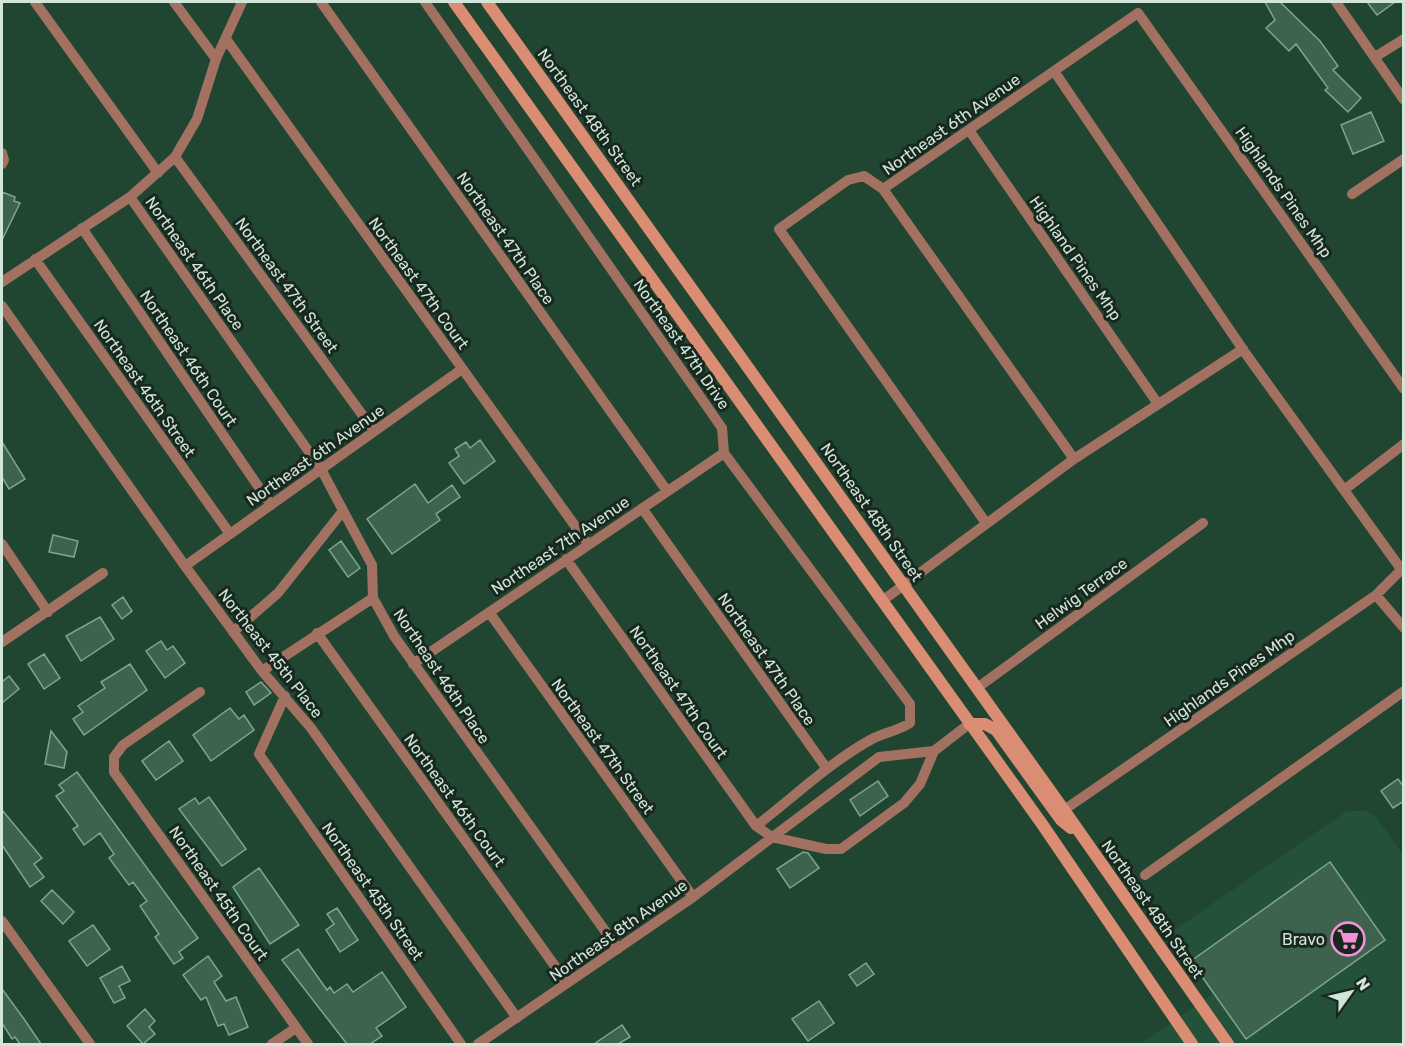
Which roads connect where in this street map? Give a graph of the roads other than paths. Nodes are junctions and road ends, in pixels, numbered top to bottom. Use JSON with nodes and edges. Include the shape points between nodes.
{"nodes":[{"id":1,"x":35,"y":2,"type":"edge"},
{"id":2,"x":174,"y":2,"type":"edge"},
{"id":3,"x":242,"y":2,"type":"edge"},
{"id":4,"x":321,"y":2,"type":"edge"},
{"id":5,"x":425,"y":2,"type":"edge"},
{"id":6,"x":454,"y":2,"type":"edge"},
{"id":7,"x":487,"y":2,"type":"edge"},
{"id":8,"x":1336,"y":2,"type":"edge"},
{"id":9,"x":1138,"y":13,"type":"joint"},
{"id":10,"x":226,"y":39,"type":"junction"},
{"id":11,"x":1404,"y":39,"type":"edge"},
{"id":12,"x":1375,"y":57,"type":"junction"},
{"id":13,"x":216,"y":59,"type":"junction"},
{"id":14,"x":1054,"y":71,"type":"junction"},
{"id":15,"x":1404,"y":100,"type":"edge"},
{"id":16,"x":969,"y":130,"type":"junction"},
{"id":17,"x":175,"y":157,"type":"junction"},
{"id":18,"x":1404,"y":159,"type":"edge"},
{"id":19,"x":158,"y":173,"type":"junction"},
{"id":20,"x":883,"y":189,"type":"junction"},
{"id":21,"x":1352,"y":194,"type":"dead end"},
{"id":22,"x":130,"y":197,"type":"junction"},
{"id":23,"x":82,"y":228,"type":"junction"},
{"id":24,"x":35,"y":259,"type":"junction"},
{"id":25,"x":2,"y":282,"type":"edge"},
{"id":26,"x":2,"y":306,"type":"edge"},
{"id":27,"x":1243,"y":349,"type":"junction"},
{"id":28,"x":462,"y":369,"type":"junction"},
{"id":29,"x":1404,"y":389,"type":"edge"},
{"id":30,"x":1158,"y":404,"type":"junction"},
{"id":31,"x":374,"y":431,"type":"junction"},
{"id":32,"x":1404,"y":444,"type":"edge"},
{"id":33,"x":724,"y":453,"type":"junction"},
{"id":34,"x":1074,"y":459,"type":"junction"},
{"id":35,"x":321,"y":470,"type":"junction"},
{"id":36,"x":1344,"y":490,"type":"junction"},
{"id":37,"x":667,"y":491,"type":"junction"},
{"id":38,"x":271,"y":505,"type":"junction"},
{"id":39,"x":642,"y":508,"type":"junction"},
{"id":40,"x":343,"y":511,"type":"junction"},
{"id":41,"x":986,"y":523,"type":"junction"},
{"id":42,"x":1203,"y":523,"type":"dead end"},
{"id":43,"x":230,"y":534,"type":"junction"},
{"id":44,"x":2,"y":544,"type":"edge"},
{"id":45,"x":588,"y":544,"type":"junction"},
{"id":46,"x":566,"y":559,"type":"junction"},
{"id":47,"x":185,"y":566,"type":"junction"},
{"id":48,"x":1402,"y":568,"type":"edge"},
{"id":49,"x":103,"y":573,"type":"dead end"},
{"id":50,"x":903,"y":585,"type":"junction"},
{"id":51,"x":1376,"y":595,"type":"junction"},
{"id":52,"x":373,"y":598,"type":"junction"},
{"id":53,"x":882,"y":601,"type":"junction"},
{"id":54,"x":48,"y":612,"type":"junction"},
{"id":55,"x":489,"y":612,"type":"junction"},
{"id":56,"x":1404,"y":628,"type":"edge"},
{"id":57,"x":233,"y":632,"type":"junction"},
{"id":58,"x":317,"y":633,"type":"junction"},
{"id":59,"x":2,"y":642,"type":"edge"},
{"id":60,"x":413,"y":664,"type":"junction"},
{"id":61,"x":262,"y":671,"type":"junction"},
{"id":62,"x":976,"y":688,"type":"junction"},
{"id":63,"x":1404,"y":691,"type":"edge"},
{"id":64,"x":200,"y":692,"type":"dead end"},
{"id":65,"x":285,"y":696,"type":"junction"},
{"id":66,"x":969,"y":724,"type":"junction"},
{"id":67,"x":934,"y":751,"type":"junction"},
{"id":68,"x":827,"y":769,"type":"junction"},
{"id":69,"x":1064,"y":810,"type":"junction"},
{"id":70,"x":756,"y":826,"type":"junction"},
{"id":71,"x":772,"y":837,"type":"junction"},
{"id":72,"x":1085,"y":840,"type":"junction"},
{"id":73,"x":1145,"y":876,"type":"dead end"},
{"id":74,"x":693,"y":897,"type":"junction"},
{"id":75,"x":2,"y":921,"type":"edge"},
{"id":76,"x":618,"y":949,"type":"junction"},
{"id":77,"x":567,"y":983,"type":"junction"},
{"id":78,"x":517,"y":1018,"type":"junction"},
{"id":79,"x":296,"y":1028,"type":"junction"},
{"id":80,"x":90,"y":1044,"type":"edge"},
{"id":81,"x":272,"y":1044,"type":"edge"},
{"id":82,"x":308,"y":1044,"type":"edge"},
{"id":83,"x":461,"y":1044,"type":"edge"},
{"id":84,"x":478,"y":1044,"type":"edge"},
{"id":85,"x":1192,"y":1044,"type":"edge"},
{"id":86,"x":1228,"y":1044,"type":"edge"}],
"edges":[{"from":1,"to":19,"type":"street"},
{"from":2,"to":13,"type":"street"},
{"from":3,"to":10,"type":"street"},
{"from":4,"to":37,"type":"street","name":"Northeast 47th Place"},
{"from":5,"to":33,"type":"street","name":"Northeast 47th Drive","via":[[722,428]]},
{"from":6,"to":53,"type":"main road"},
{"from":7,"to":50,"type":"main road","name":"Northeast 48th Street"},
{"from":8,"to":12,"type":"street"},
{"from":9,"to":14,"type":"street","name":"Northeast 6th Avenue"},
{"from":9,"to":29,"type":"street","name":"Highlands Pines Mhp"},
{"from":10,"to":13,"type":"street"},
{"from":10,"to":28,"type":"street","name":"Northeast 47th Court"},
{"from":11,"to":12,"type":"street"},
{"from":12,"to":15,"type":"street"},
{"from":13,"to":17,"type":"street","via":[[197,119]]},
{"from":14,"to":16,"type":"street","name":"Northeast 6th Avenue"},
{"from":14,"to":27,"type":"street"},
{"from":16,"to":20,"type":"street","name":"Northeast 6th Avenue"},
{"from":16,"to":30,"type":"street","name":"Highland Pines Mhp"},
{"from":17,"to":19,"type":"street"},
{"from":17,"to":31,"type":"street","name":"Northeast 47th Street"},
{"from":18,"to":21,"type":"street"},
{"from":19,"to":22,"type":"street"},
{"from":20,"to":34,"type":"street"},
{"from":20,"to":41,"type":"street","name":"Northeast 6th Avenue","via":[[864,176],[848,180],[778,229]]},
{"from":22,"to":23,"type":"street"},
{"from":22,"to":35,"type":"street","name":"Northeast 46th Place"},
{"from":23,"to":24,"type":"street"},
{"from":23,"to":38,"type":"street","name":"Northeast 46th Court"},
{"from":24,"to":25,"type":"street"},
{"from":24,"to":43,"type":"street","name":"Northeast 46th Street"},
{"from":26,"to":47,"type":"street","name":"Northeast 45th Place"},
{"from":27,"to":30,"type":"street"},
{"from":27,"to":36,"type":"street"},
{"from":28,"to":31,"type":"street","name":"Northeast 6th Avenue"},
{"from":28,"to":45,"type":"street","name":"Northeast 47th Court"},
{"from":30,"to":34,"type":"street"},
{"from":31,"to":35,"type":"street","name":"Northeast 6th Avenue"},
{"from":32,"to":36,"type":"street"},
{"from":33,"to":37,"type":"street","name":"Northeast 7th Avenue"},
{"from":33,"to":68,"type":"street","name":"Northeast 47th Drive","via":[[910,704],[909,723],[873,738]]},
{"from":34,"to":41,"type":"street"},
{"from":35,"to":38,"type":"street","name":"Northeast 6th Avenue"},
{"from":35,"to":40,"type":"street","name":"Northeast 46th Place"},
{"from":36,"to":48,"type":"street"},
{"from":37,"to":39,"type":"street","name":"Northeast 7th Avenue"},
{"from":38,"to":43,"type":"street","name":"Northeast 6th Avenue"},
{"from":39,"to":45,"type":"street","name":"Northeast 7th Avenue"},
{"from":39,"to":68,"type":"street","name":"Northeast 47th Place"},
{"from":40,"to":52,"type":"street","name":"Northeast 46th Place","via":[[372,565]]},
{"from":40,"to":57,"type":"street","via":[[278,593]]},
{"from":41,"to":50,"type":"street"},
{"from":42,"to":62,"type":"street","name":"Helwig Terrace"},
{"from":43,"to":47,"type":"street","name":"Northeast 6th Avenue"},
{"from":44,"to":54,"type":"street"},
{"from":45,"to":46,"type":"street","name":"Northeast 7th Avenue"},
{"from":46,"to":55,"type":"street","name":"Northeast 7th Avenue"},
{"from":46,"to":70,"type":"street","name":"Northeast 47th Court"},
{"from":47,"to":57,"type":"street","name":"Northeast 45th Place"},
{"from":48,"to":51,"type":"street","name":"Highlands Pines Mhp"},
{"from":49,"to":54,"type":"street"},
{"from":50,"to":53,"type":"street"},
{"from":50,"to":62,"type":"main road","name":"Northeast 48th Street"},
{"from":51,"to":56,"type":"street"},
{"from":51,"to":69,"type":"street","name":"Highlands Pines Mhp"},
{"from":52,"to":58,"type":"street"},
{"from":52,"to":60,"type":"street","name":"Northeast 46th Place"},
{"from":53,"to":66,"type":"main road"},
{"from":54,"to":59,"type":"street"},
{"from":55,"to":60,"type":"street","name":"Northeast 7th Avenue"},
{"from":55,"to":74,"type":"street","name":"Northeast 47th Street"},
{"from":57,"to":61,"type":"street","name":"Northeast 45th Place"},
{"from":58,"to":61,"type":"street"},
{"from":58,"to":77,"type":"street","name":"Northeast 46th Court"},
{"from":60,"to":76,"type":"street","name":"Northeast 46th Place"},
{"from":61,"to":65,"type":"street","name":"Northeast 45th Place"},
{"from":62,"to":69,"type":"main road","name":"Northeast 48th Street"},
{"from":63,"to":73,"type":"street"},
{"from":64,"to":79,"type":"street","name":"Northeast 45th Court","via":[[123,745],[114,757],[114,772]]},
{"from":65,"to":78,"type":"street","name":"Northeast 45th Place"},
{"from":65,"to":83,"type":"street","name":"Northeast 45th Street","via":[[259,754]]},
{"from":66,"to":67,"type":"street"},
{"from":66,"to":72,"type":"main road","via":[[985,724],[996,730],[1061,820]]},
{"from":66,"to":85,"type":"main road"},
{"from":67,"to":71,"type":"street","name":"Northeast 8th Avenue","via":[[879,757]]},
{"from":67,"to":71,"type":"street","via":[[920,784],[904,803],[841,849]]},
{"from":68,"to":70,"type":"street"},
{"from":69,"to":72,"type":"main road","name":"Northeast 48th Street"},
{"from":70,"to":71,"type":"street","name":"Northeast 47th Court"},
{"from":71,"to":74,"type":"street","name":"Northeast 8th Avenue"},
{"from":72,"to":86,"type":"main road","name":"Northeast 48th Street"},
{"from":74,"to":76,"type":"street","name":"Northeast 8th Avenue"},
{"from":75,"to":80,"type":"street"},
{"from":76,"to":77,"type":"street","name":"Northeast 8th Avenue"},
{"from":77,"to":78,"type":"street","name":"Northeast 8th Avenue"},
{"from":78,"to":84,"type":"street","name":"Northeast 8th Avenue"},
{"from":79,"to":81,"type":"street"},
{"from":79,"to":82,"type":"street","name":"Northeast 45th Court"}]}
